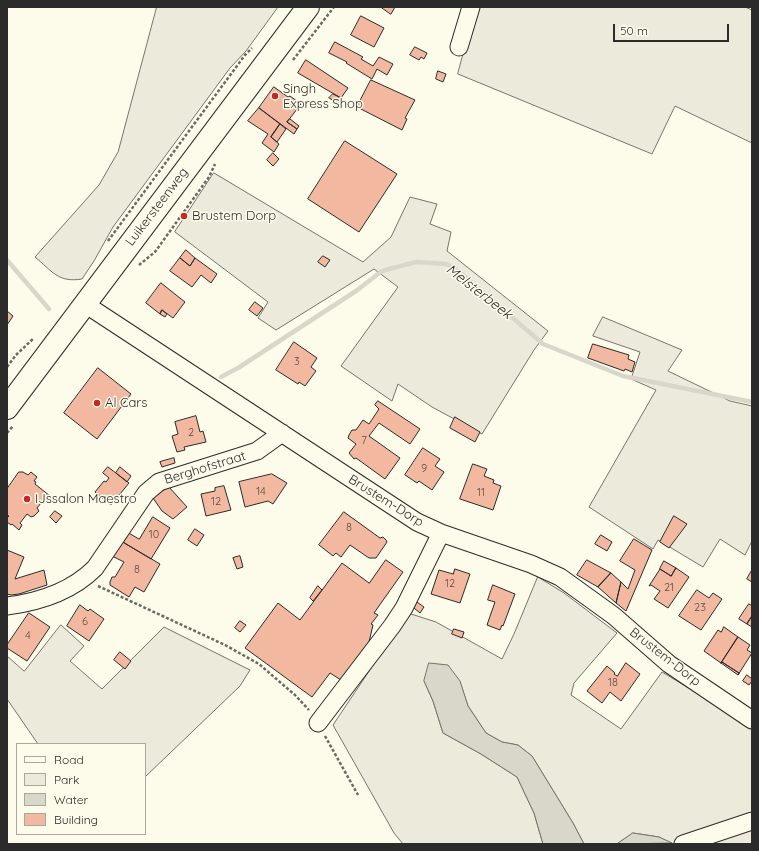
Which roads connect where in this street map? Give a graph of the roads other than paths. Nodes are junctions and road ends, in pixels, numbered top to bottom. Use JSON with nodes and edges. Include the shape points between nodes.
{"nodes":[{"id":1,"x":308,"y":7,"type":"edge"},
{"id":2,"x":471,"y":7,"type":"edge"},
{"id":3,"x":459,"y":47,"type":"dead end"},
{"id":4,"x":85,"y":304,"type":"junction"},
{"id":5,"x":7,"y":408,"type":"edge"},
{"id":6,"x":282,"y":433,"type":"junction"},
{"id":7,"x":441,"y":533,"type":"junction"},
{"id":8,"x":7,"y":606,"type":"edge"},
{"id":9,"x":752,"y":720,"type":"edge"},
{"id":10,"x":318,"y":723,"type":"road end"},
{"id":11,"x":752,"y":821,"type":"edge"},
{"id":12,"x":683,"y":844,"type":"edge"}],
"edges":[{"from":1,"to":4,"type":"main road","name":"Luikersteenweg"},
{"from":2,"to":3,"type":"street"},
{"from":4,"to":5,"type":"main road","name":"Luikersteenweg"},
{"from":4,"to":6,"type":"street","name":"Brustem-Dorp"},
{"from":6,"to":7,"type":"street","name":"Brustem-Dorp","via":[[417,522]]},
{"from":6,"to":8,"type":"street","name":"Berghofstraat","via":[[257,451],[159,482],[146,493],[95,568],[85,578],[60,592]]},
{"from":7,"to":9,"type":"street","name":"Brustem-Dorp","via":[[531,564],[560,577],[614,616],[670,664]]},
{"from":7,"to":10,"type":"street","via":[[400,614]]},
{"from":11,"to":12,"type":"street"}]}
